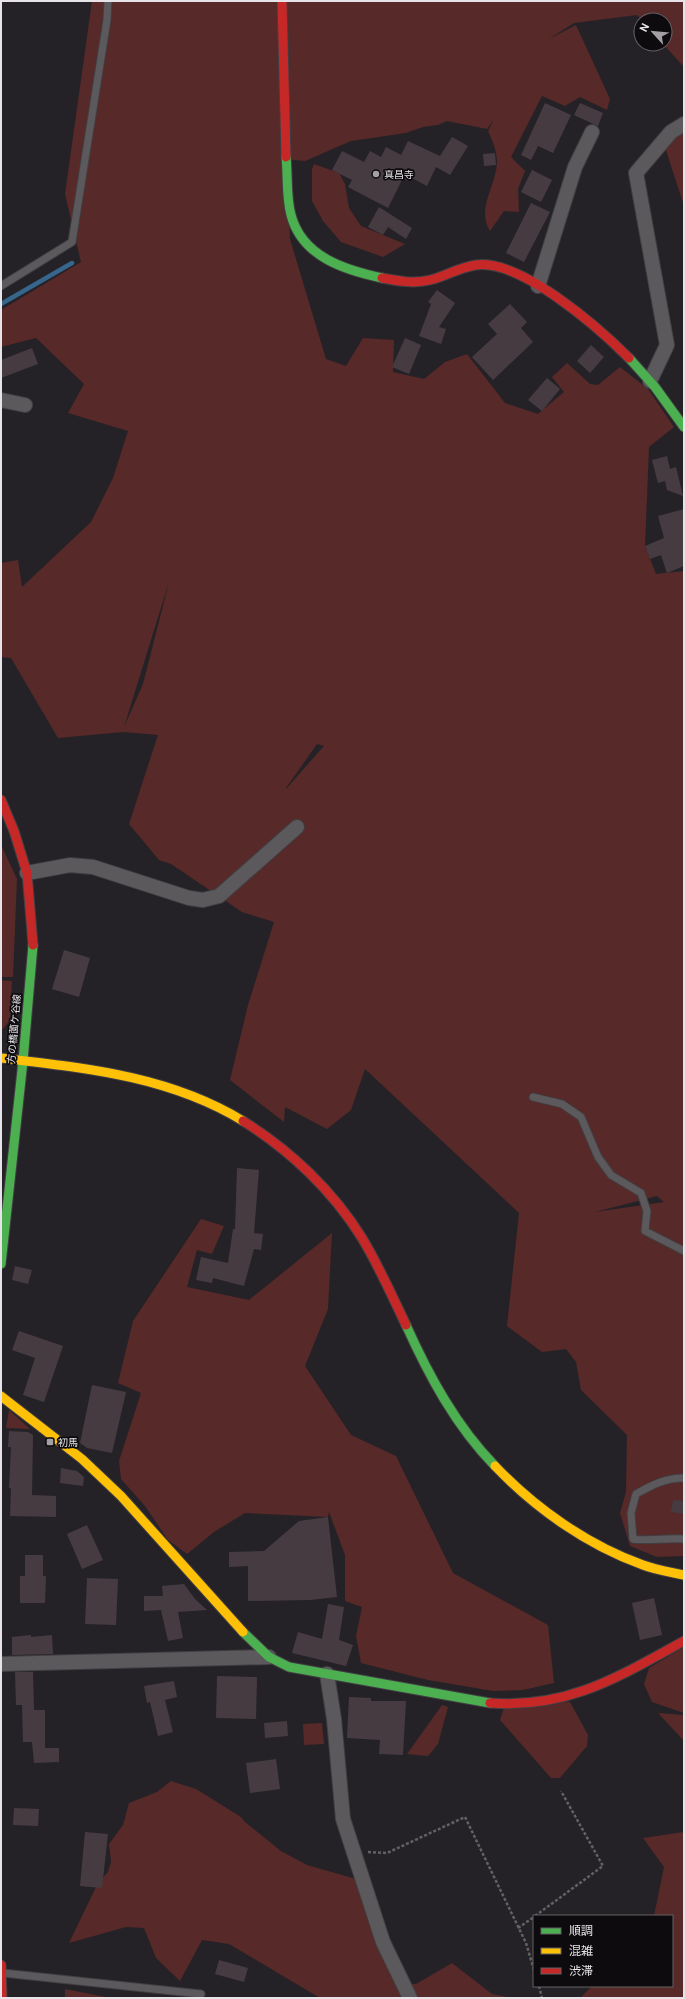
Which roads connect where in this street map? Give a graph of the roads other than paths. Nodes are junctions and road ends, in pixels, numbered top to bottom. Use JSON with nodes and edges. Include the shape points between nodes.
{"nodes":[{"id":1,"x":108,"y":1,"type":"edge"},
{"id":2,"x":282,"y":1,"type":"edge"},
{"id":3,"x":684,"y":124,"type":"edge"},
{"id":4,"x":592,"y":132,"type":"dead end"},
{"id":5,"x":1,"y":286,"type":"edge"},
{"id":6,"x":538,"y":286,"type":"junction"},
{"id":7,"x":650,"y":381,"type":"junction"},
{"id":8,"x":1,"y":400,"type":"edge"},
{"id":9,"x":25,"y":405,"type":"dead end"},
{"id":10,"x":684,"y":427,"type":"edge"},
{"id":11,"x":1,"y":800,"type":"edge"},
{"id":12,"x":297,"y":827,"type":"dead end"},
{"id":13,"x":27,"y":873,"type":"junction"},
{"id":14,"x":1,"y":1058,"type":"edge"},
{"id":15,"x":23,"y":1061,"type":"junction"},
{"id":16,"x":533,"y":1097,"type":"dead end"},
{"id":17,"x":684,"y":1251,"type":"edge"},
{"id":18,"x":1,"y":1264,"type":"edge"},
{"id":19,"x":1,"y":1396,"type":"edge"},
{"id":20,"x":684,"y":1478,"type":"edge"},
{"id":21,"x":684,"y":1538,"type":"edge"},
{"id":22,"x":684,"y":1575,"type":"edge"},
{"id":23,"x":684,"y":1641,"type":"edge"},
{"id":24,"x":269,"y":1657,"type":"junction"},
{"id":25,"x":1,"y":1664,"type":"edge"},
{"id":26,"x":328,"y":1674,"type":"junction"},
{"id":27,"x":1,"y":1965,"type":"edge"},
{"id":28,"x":1,"y":1973,"type":"edge"},
{"id":29,"x":201,"y":1994,"type":"dead end"},
{"id":30,"x":2,"y":1998,"type":"edge"},
{"id":31,"x":410,"y":1998,"type":"edge"}],
"edges":[{"from":1,"to":5,"type":"lane","via":[[72,242]]},
{"from":2,"to":6,"type":"street","via":[[283,107],[291,216],[304,239],[320,257],[349,270],[396,282],[421,282],[479,263],[499,266]]},
{"from":3,"to":7,"type":"street","via":[[671,132],[636,173],[667,345]]},
{"from":4,"to":6,"type":"street","via":[[575,168]]},
{"from":6,"to":7,"type":"street","via":[[594,325]]},
{"from":7,"to":10,"type":"street"},
{"from":8,"to":9,"type":"street"},
{"from":11,"to":13,"type":"street","name":"方の橋薗ケ谷線"},
{"from":12,"to":13,"type":"street","via":[[220,896],[203,900],[188,898],[93,867],[70,865]]},
{"from":13,"to":15,"type":"street","name":"方の橋薗ケ谷線","via":[[33,941]]},
{"from":14,"to":15,"type":"street"},
{"from":15,"to":18,"type":"street","name":"方の橋薗ケ谷線"},
{"from":15,"to":22,"type":"street","via":[[98,1069],[159,1082],[230,1113],[280,1147],[330,1196],[364,1242],[440,1394],[495,1468],[522,1494],[575,1532],[637,1563]]},
{"from":16,"to":17,"type":"lane","via":[[562,1104],[581,1117],[598,1157],[611,1175],[641,1193],[647,1211],[645,1231]]},
{"from":19,"to":24,"type":"street","via":[[88,1464],[121,1496],[236,1626]]},
{"from":20,"to":21,"type":"lane","via":[[657,1482],[636,1494],[632,1513],[633,1539],[637,1541],[649,1538]]},
{"from":23,"to":26,"type":"street","via":[[590,1690],[533,1705],[479,1702]]},
{"from":24,"to":25,"type":"street"},
{"from":24,"to":26,"type":"street","via":[[289,1667]]},
{"from":26,"to":31,"type":"street","via":[[343,1819],[383,1942]]},
{"from":27,"to":28,"type":"street"},
{"from":28,"to":29,"type":"lane"},
{"from":28,"to":30,"type":"street"}]}
